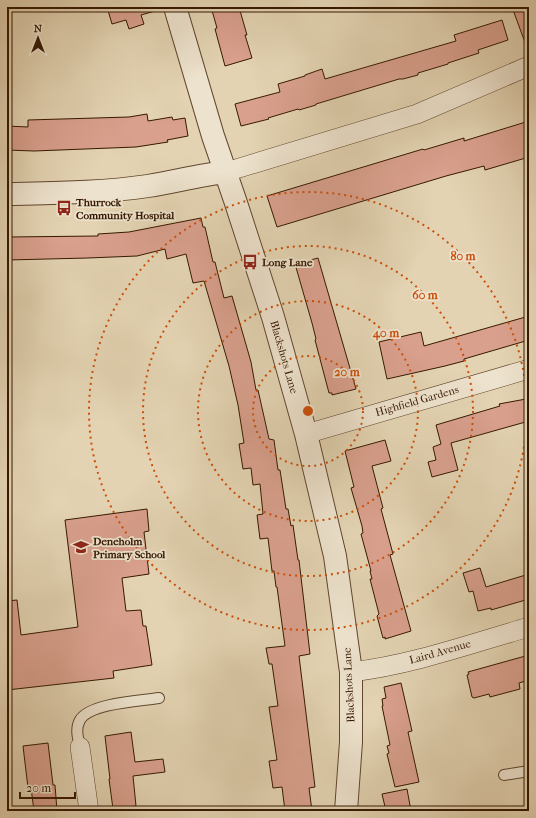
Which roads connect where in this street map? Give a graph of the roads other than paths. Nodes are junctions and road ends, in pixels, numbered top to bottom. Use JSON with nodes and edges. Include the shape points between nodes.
{"nodes":[{"id":1,"x":175,"y":7,"type":"edge"},
{"id":2,"x":529,"y":66,"type":"edge"},
{"id":3,"x":226,"y":172,"type":"junction"},
{"id":4,"x":7,"y":194,"type":"edge"},
{"id":5,"x":529,"y":369,"type":"edge"},
{"id":6,"x":306,"y":434,"type":"junction"},
{"id":7,"x":529,"y":627,"type":"edge"},
{"id":8,"x":350,"y":672,"type":"junction"},
{"id":9,"x":159,"y":698,"type":"dead end"},
{"id":10,"x":80,"y":747,"type":"joint"},
{"id":11,"x":529,"y":771,"type":"edge"},
{"id":12,"x":504,"y":775,"type":"dead end"},
{"id":13,"x":89,"y":811,"type":"edge"},
{"id":14,"x":346,"y":811,"type":"edge"}],
"edges":[{"from":1,"to":3,"type":"street","name":"Blackshots Lane"},
{"from":2,"to":3,"type":"street","via":[[417,114]]},
{"from":3,"to":4,"type":"street","via":[[146,186]]},
{"from":3,"to":6,"type":"street","name":"Blackshots Lane","via":[[273,317]]},
{"from":5,"to":6,"type":"street","name":"Highfield Gardens"},
{"from":6,"to":8,"type":"street","name":"Blackshots Lane","via":[[335,556]]},
{"from":7,"to":8,"type":"street","name":"Laird Avenue","via":[[400,664]]},
{"from":8,"to":14,"type":"street","name":"Blackshots Lane","via":[[352,742]]},
{"from":9,"to":10,"type":"lane","via":[[101,706],[91,711],[80,719],[77,731]]},
{"from":10,"to":13,"type":"street"},
{"from":11,"to":12,"type":"lane"}]}
